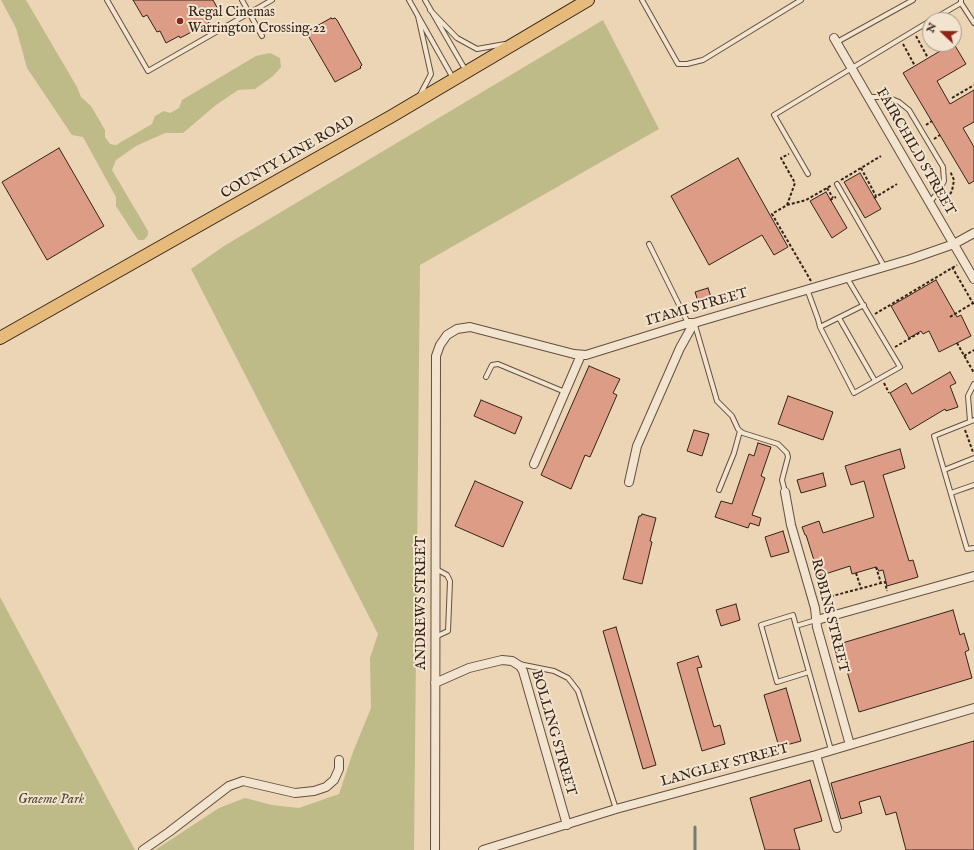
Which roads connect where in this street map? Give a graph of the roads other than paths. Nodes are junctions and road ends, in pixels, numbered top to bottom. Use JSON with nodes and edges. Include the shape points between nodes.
{"nodes":[{"id":1,"x":108,"y":0,"type":"edge"},
{"id":2,"x":242,"y":0,"type":"edge"},
{"id":3,"x":272,"y":0,"type":"edge"},
{"id":4,"x":409,"y":0,"type":"edge"},
{"id":5,"x":424,"y":0,"type":"edge"},
{"id":6,"x":588,"y":0,"type":"edge"},
{"id":7,"x":642,"y":0,"type":"edge"},
{"id":8,"x":801,"y":0,"type":"edge"},
{"id":9,"x":914,"y":0,"type":"edge"},
{"id":10,"x":961,"y":1,"type":"edge"},
{"id":11,"x":430,"y":10,"type":"junction"},
{"id":12,"x":944,"y":12,"type":"edge"},
{"id":13,"x":249,"y":13,"type":"junction"},
{"id":14,"x":418,"y":16,"type":"junction"},
{"id":15,"x":974,"y":23,"type":"edge"},
{"id":16,"x":922,"y":26,"type":"edge"},
{"id":17,"x":262,"y":36,"type":"dead end"},
{"id":18,"x":521,"y":40,"type":"junction"},
{"id":19,"x":835,"y":40,"type":"joint"},
{"id":20,"x":851,"y":68,"type":"junction"},
{"id":21,"x":466,"y":71,"type":"junction"},
{"id":22,"x":453,"y":79,"type":"junction"},
{"id":23,"x":868,"y":97,"type":"junction"},
{"id":24,"x":392,"y":116,"type":"junction"},
{"id":25,"x":808,"y":174,"type":"dead end"},
{"id":26,"x":835,"y":184,"type":"road end"},
{"id":27,"x":929,"y":202,"type":"junction"},
{"id":28,"x":974,"y":233,"type":"edge"},
{"id":29,"x":649,"y":244,"type":"dead end"},
{"id":30,"x":954,"y":244,"type":"junction"},
{"id":31,"x":884,"y":266,"type":"junction"},
{"id":32,"x":846,"y":278,"type":"junction"},
{"id":33,"x":974,"y":279,"type":"edge"},
{"id":34,"x":811,"y":288,"type":"junction"},
{"id":35,"x":864,"y":305,"type":"junction"},
{"id":36,"x":839,"y":318,"type":"junction"},
{"id":37,"x":691,"y":323,"type":"junction"},
{"id":38,"x":820,"y":327,"type":"junction"},
{"id":39,"x":0,"y":338,"type":"edge"},
{"id":40,"x":581,"y":355,"type":"junction"},
{"id":41,"x":436,"y":356,"type":"joint"},
{"id":42,"x":486,"y":377,"type":"dead end"},
{"id":43,"x":875,"y":381,"type":"junction"},
{"id":44,"x":974,"y":384,"type":"edge"},
{"id":45,"x":565,"y":392,"type":"junction"},
{"id":46,"x":972,"y":420,"type":"edge"},
{"id":47,"x":740,"y":430,"type":"junction"},
{"id":48,"x":974,"y":458,"type":"edge"},
{"id":49,"x":534,"y":464,"type":"dead end"},
{"id":50,"x":944,"y":470,"type":"junction"},
{"id":51,"x":629,"y":482,"type":"dead end"},
{"id":52,"x":974,"y":485,"type":"edge"},
{"id":53,"x":719,"y":490,"type":"dead end"},
{"id":54,"x":785,"y":492,"type":"joint"},
{"id":55,"x":951,"y":494,"type":"junction"},
{"id":56,"x":974,"y":548,"type":"edge"},
{"id":57,"x":435,"y":568,"type":"junction"},
{"id":58,"x":974,"y":576,"type":"edge"},
{"id":59,"x":817,"y":620,"type":"junction"},
{"id":60,"x":796,"y":626,"type":"junction"},
{"id":61,"x":435,"y":637,"type":"junction"},
{"id":62,"x":517,"y":663,"type":"junction"},
{"id":63,"x":809,"y":672,"type":"junction"},
{"id":64,"x":435,"y":683,"type":"junction"},
{"id":65,"x":974,"y":708,"type":"edge"},
{"id":66,"x":850,"y":745,"type":"junction"},
{"id":67,"x":831,"y":751,"type":"junction"},
{"id":68,"x":816,"y":755,"type":"junction"},
{"id":69,"x":339,"y":760,"type":"dead end"},
{"id":70,"x":616,"y":809,"type":"junction"},
{"id":71,"x":567,"y":825,"type":"junction"},
{"id":72,"x":837,"y":828,"type":"dead end"},
{"id":73,"x":143,"y":850,"type":"edge"},
{"id":74,"x":435,"y":850,"type":"edge"},
{"id":75,"x":482,"y":850,"type":"edge"}],
"edges":[{"from":1,"to":13,"type":"lane","via":[[148,71]]},
{"from":2,"to":13,"type":"lane"},
{"from":3,"to":13,"type":"lane"},
{"from":4,"to":14,"type":"lane"},
{"from":5,"to":11,"type":"lane"},
{"from":6,"to":18,"type":"main road","name":"COUNTY LINE ROAD"},
{"from":7,"to":8,"type":"lane","via":[[678,64],[703,60]]},
{"from":9,"to":19,"type":"lane"},
{"from":10,"to":12,"type":"lane"},
{"from":10,"to":15,"type":"lane"},
{"from":11,"to":18,"type":"lane","via":[[457,38],[477,49]]},
{"from":11,"to":21,"type":"lane"},
{"from":13,"to":17,"type":"lane"},
{"from":14,"to":22,"type":"lane"},
{"from":14,"to":24,"type":"lane","via":[[431,74],[420,94]]},
{"from":16,"to":20,"type":"lane"},
{"from":18,"to":21,"type":"main road","name":"COUNTY LINE ROAD"},
{"from":19,"to":20,"type":"street","name":"FAIRCHILD STREET"},
{"from":20,"to":23,"type":"street","name":"FAIRCHILD STREET"},
{"from":20,"to":25,"type":"lane","via":[[774,115]]},
{"from":21,"to":22,"type":"main road","name":"COUNTY LINE ROAD"},
{"from":22,"to":24,"type":"main road","name":"COUNTY LINE ROAD"},
{"from":23,"to":27,"type":"street","name":"FAIRCHILD STREET"},
{"from":23,"to":27,"type":"lane","via":[[886,97],[899,102],[909,110],[943,167],[944,181]]},
{"from":24,"to":39,"type":"main road","name":"COUNTY LINE ROAD"},
{"from":26,"to":31,"type":"lane"},
{"from":27,"to":30,"type":"street","name":"FAIRCHILD STREET"},
{"from":28,"to":30,"type":"street","name":"ITAMI STREET"},
{"from":29,"to":37,"type":"lane"},
{"from":30,"to":31,"type":"street","name":"ITAMI STREET"},
{"from":30,"to":33,"type":"street","name":"FAIRCHILD STREET"},
{"from":31,"to":32,"type":"street","name":"ITAMI STREET"},
{"from":32,"to":34,"type":"street","name":"ITAMI STREET"},
{"from":32,"to":35,"type":"lane"},
{"from":34,"to":37,"type":"street","name":"ITAMI STREET"},
{"from":34,"to":38,"type":"lane"},
{"from":35,"to":36,"type":"lane"},
{"from":35,"to":43,"type":"lane","via":[[900,367]]},
{"from":36,"to":38,"type":"lane"},
{"from":36,"to":43,"type":"lane"},
{"from":37,"to":40,"type":"street","name":"ITAMI STREET"},
{"from":37,"to":47,"type":"lane","via":[[717,401],[732,416]]},
{"from":37,"to":51,"type":"street","via":[[637,446]]},
{"from":38,"to":43,"type":"lane","via":[[854,393]]},
{"from":40,"to":41,"type":"street","name":"ITAMI STREET","via":[[470,327],[457,329],[447,335]]},
{"from":40,"to":45,"type":"street"},
{"from":41,"to":57,"type":"street","name":"ANDREWS STREET"},
{"from":42,"to":45,"type":"lane","via":[[492,365],[498,364]]},
{"from":44,"to":46,"type":"lane","via":[[968,396]]},
{"from":45,"to":49,"type":"street"},
{"from":46,"to":50,"type":"lane","via":[[934,436]]},
{"from":47,"to":53,"type":"lane"},
{"from":47,"to":54,"type":"lane","via":[[778,444],[786,450],[788,457],[782,480]]},
{"from":48,"to":50,"type":"lane"},
{"from":50,"to":55,"type":"lane"},
{"from":52,"to":55,"type":"lane"},
{"from":54,"to":59,"type":"street","name":"ROBINS STREET","via":[[791,525],[814,601]]},
{"from":55,"to":56,"type":"lane","via":[[967,549]]},
{"from":57,"to":61,"type":"street","name":"ANDREWS STREET"},
{"from":57,"to":61,"type":"lane","via":[[447,575],[450,581],[448,631]]},
{"from":58,"to":59,"type":"street"},
{"from":59,"to":60,"type":"lane"},
{"from":59,"to":66,"type":"street","name":"ROBINS STREET"},
{"from":60,"to":63,"type":"lane"},
{"from":60,"to":63,"type":"lane","via":[[793,616],[761,625],[777,682]]},
{"from":61,"to":64,"type":"street","name":"ANDREWS STREET"},
{"from":62,"to":64,"type":"street","name":"BOLLING STREET","via":[[502,660],[469,668]]},
{"from":62,"to":70,"type":"lane","via":[[554,671],[568,678],[575,686]]},
{"from":62,"to":71,"type":"street","name":"BOLLING STREET","via":[[523,671]]},
{"from":63,"to":67,"type":"lane"},
{"from":64,"to":74,"type":"street","name":"ANDREWS STREET"},
{"from":65,"to":66,"type":"street","name":"LANGLEY STREET"},
{"from":66,"to":67,"type":"street","name":"LANGLEY STREET"},
{"from":67,"to":68,"type":"street","name":"LANGLEY STREET"},
{"from":68,"to":70,"type":"street","name":"LANGLEY STREET"},
{"from":68,"to":72,"type":"street"},
{"from":69,"to":73,"type":"street","via":[[339,769],[334,780],[326,787],[314,791],[295,793],[243,781],[228,786]]},
{"from":70,"to":71,"type":"street","name":"LANGLEY STREET"},
{"from":71,"to":75,"type":"street","name":"LANGLEY STREET"}]}
